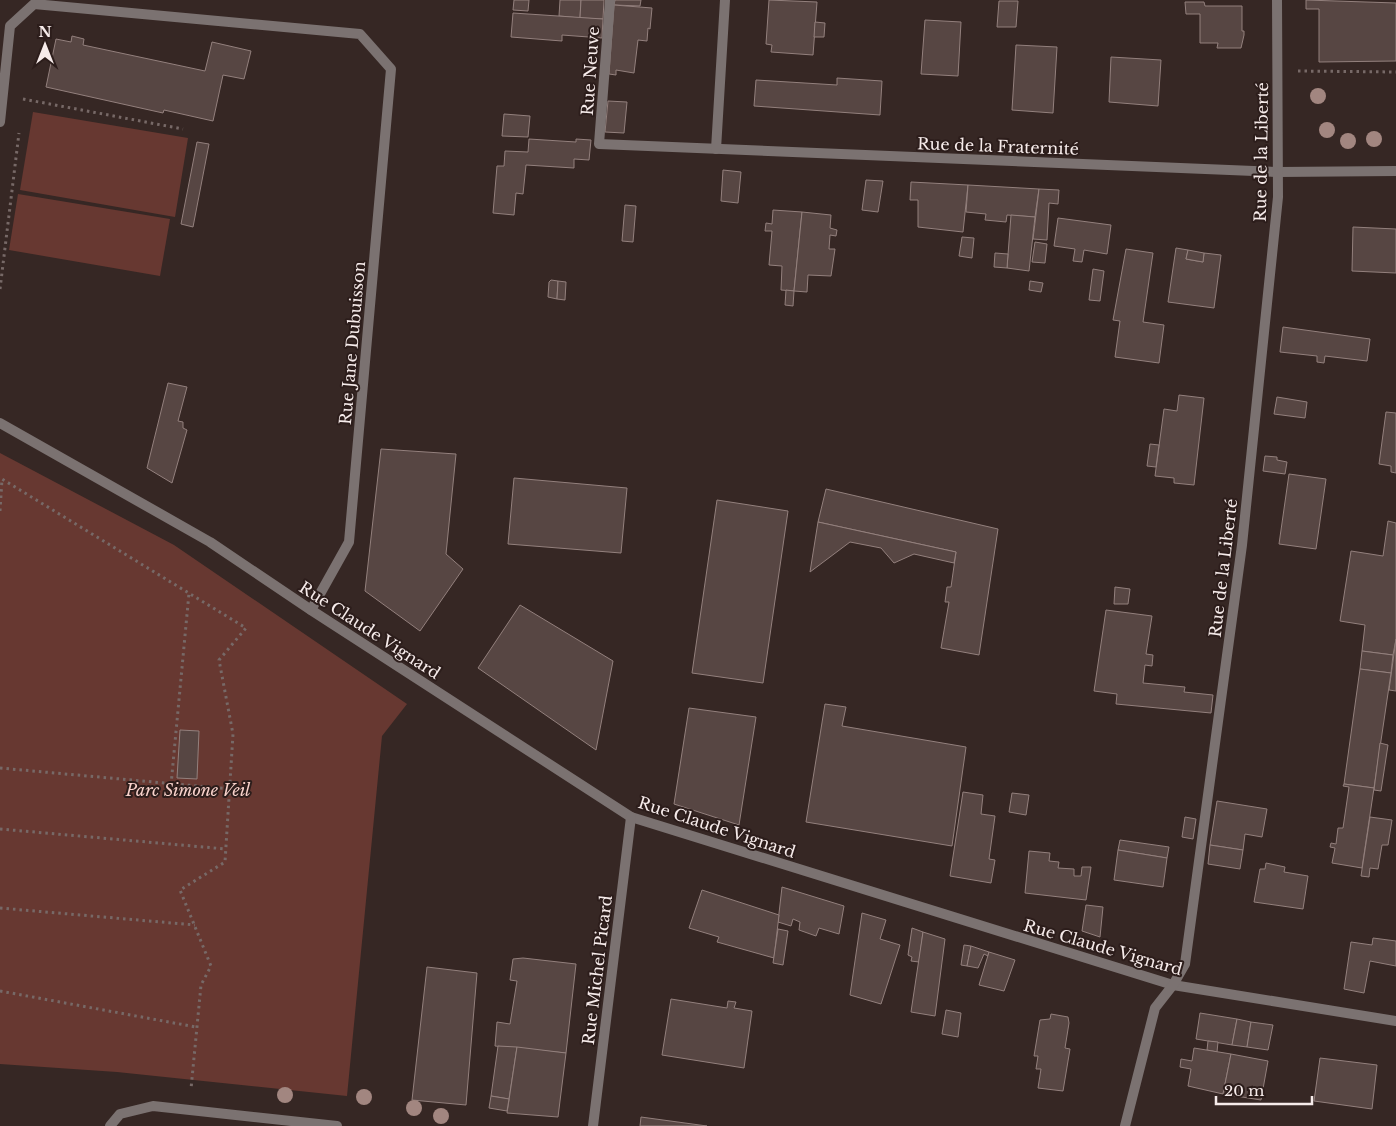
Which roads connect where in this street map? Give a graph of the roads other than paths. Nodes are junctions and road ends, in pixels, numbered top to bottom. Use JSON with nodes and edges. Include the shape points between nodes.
{"nodes":[{"id":1,"x":610,"y":0,"type":"edge"},
{"id":2,"x":725,"y":0,"type":"edge"},
{"id":3,"x":1277,"y":0,"type":"edge"},
{"id":4,"x":0,"y":122,"type":"edge"},
{"id":5,"x":599,"y":144,"type":"joint"},
{"id":6,"x":716,"y":149,"type":"junction"},
{"id":7,"x":1279,"y":172,"type":"junction"},
{"id":8,"x":1396,"y":172,"type":"edge"},
{"id":9,"x":0,"y":424,"type":"edge"},
{"id":10,"x":311,"y":610,"type":"junction"},
{"id":11,"x":631,"y":817,"type":"junction"},
{"id":12,"x":1173,"y":984,"type":"junction"},
{"id":13,"x":1396,"y":1021,"type":"edge"},
{"id":14,"x":110,"y":1126,"type":"edge"},
{"id":15,"x":337,"y":1126,"type":"edge"},
{"id":16,"x":593,"y":1126,"type":"edge"},
{"id":17,"x":1125,"y":1126,"type":"edge"}],
"edges":[{"from":1,"to":5,"type":"street","name":"Rue Neuve"},
{"from":2,"to":6,"type":"street"},
{"from":3,"to":7,"type":"street","name":"Rue de la Liberté"},
{"from":4,"to":10,"type":"street","name":"Rue Jane Dubuisson","via":[[10,26],[34,4],[360,34],[392,69],[349,542]]},
{"from":5,"to":6,"type":"street","name":"Rue de la Fraternité"},
{"from":6,"to":7,"type":"street","name":"Rue de la Fraternité"},
{"from":7,"to":8,"type":"street","name":"Rue de la Fraternité"},
{"from":7,"to":12,"type":"street","name":"Rue de la Liberté","via":[[1242,545],[1185,964]]},
{"from":9,"to":10,"type":"street","name":"Rue Claude Vignard","via":[[210,542]]},
{"from":10,"to":11,"type":"street","name":"Rue Claude Vignard"},
{"from":11,"to":12,"type":"street","name":"Rue Claude Vignard"},
{"from":11,"to":16,"type":"street","name":"Rue Michel Picard"},
{"from":12,"to":13,"type":"street","name":"Rue Claude Vignard"},
{"from":12,"to":17,"type":"street","name":"Rue de la Liberté","via":[[1155,1008]]},
{"from":14,"to":15,"type":"street","via":[[120,1114],[153,1106]]}]}
